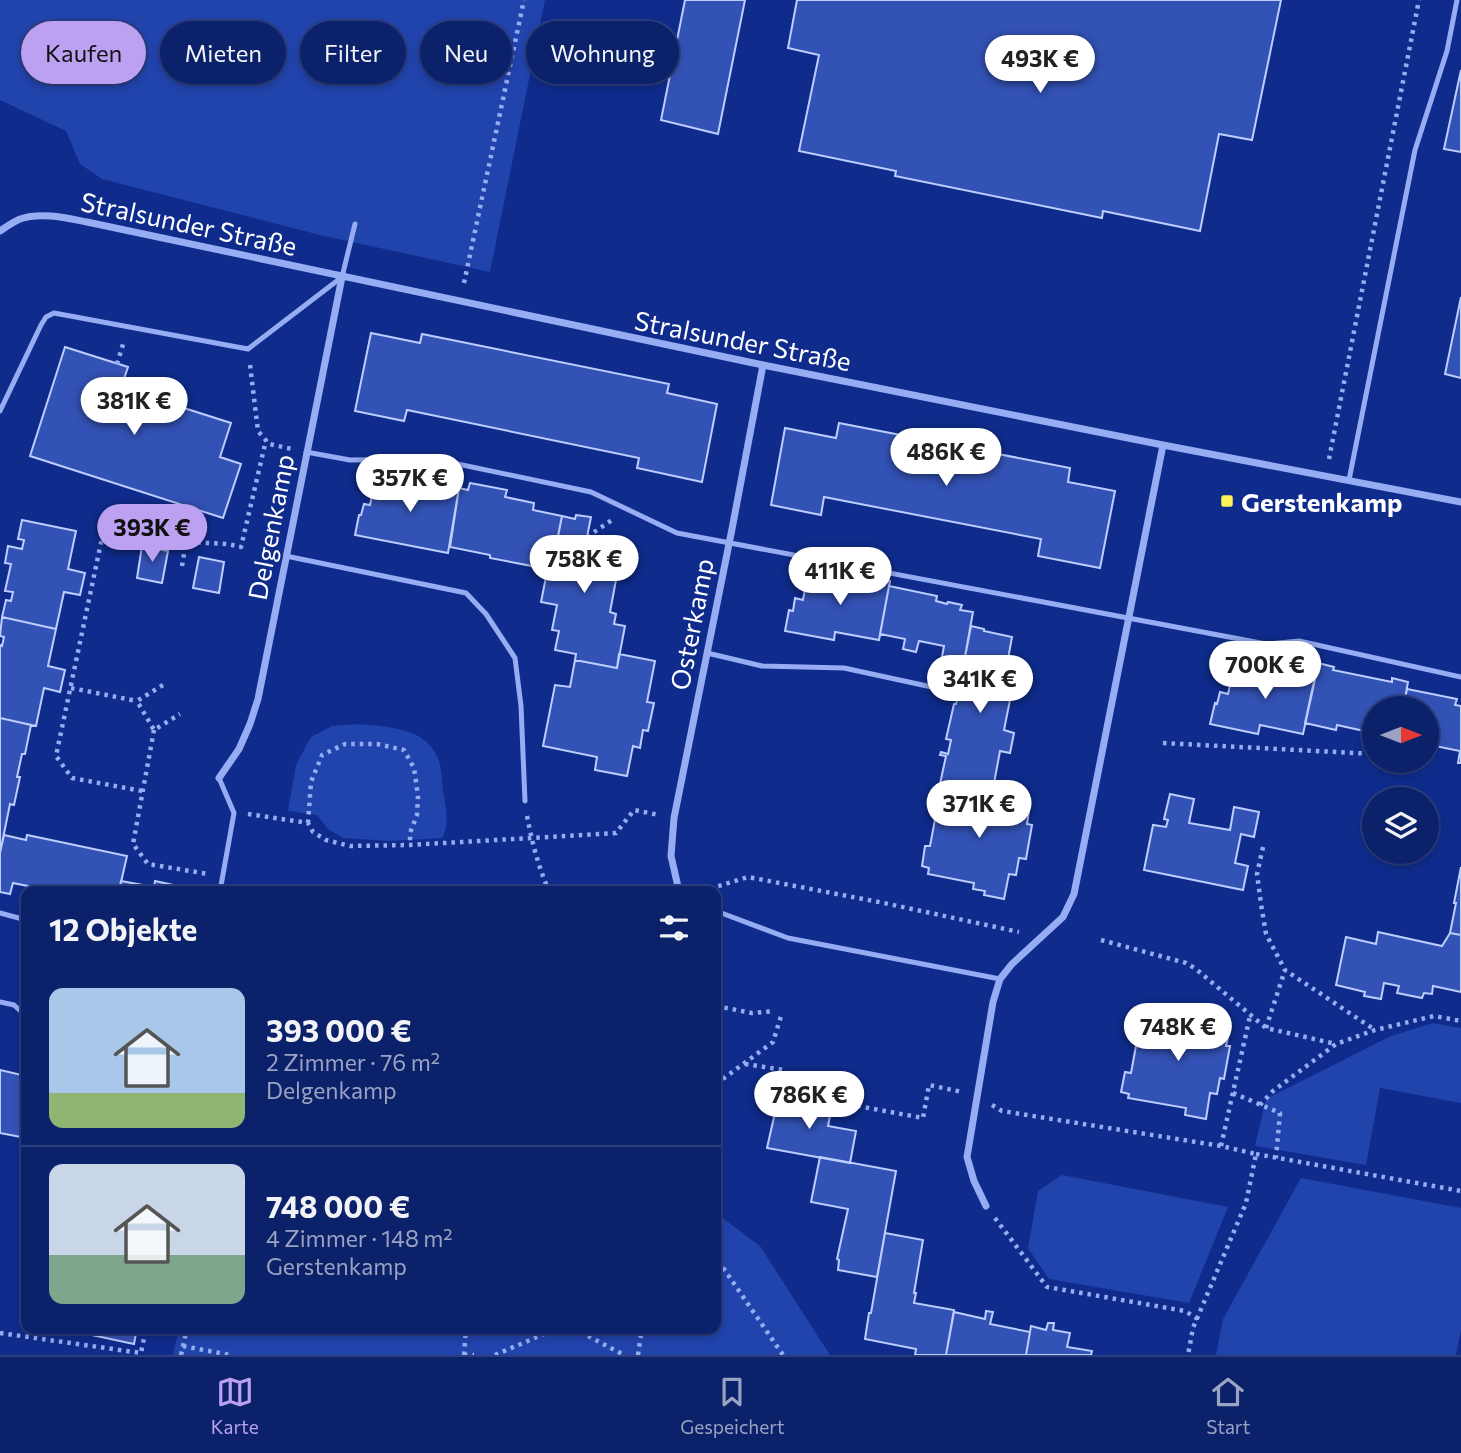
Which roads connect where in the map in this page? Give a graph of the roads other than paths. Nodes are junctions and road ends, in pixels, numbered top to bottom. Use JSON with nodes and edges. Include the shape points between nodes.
{"nodes":[{"id":1,"x":1457,"y":0,"type":"edge"},
{"id":2,"x":355,"y":224,"type":"dead end"},
{"id":3,"x":0,"y":231,"type":"edge"},
{"id":4,"x":342,"y":276,"type":"junction"},
{"id":5,"x":763,"y":365,"type":"junction"},
{"id":6,"x":0,"y":411,"type":"edge"},
{"id":7,"x":1163,"y":445,"type":"junction"},
{"id":8,"x":306,"y":452,"type":"junction"},
{"id":9,"x":1349,"y":480,"type":"junction"},
{"id":10,"x":1461,"y":502,"type":"edge"},
{"id":11,"x":729,"y":543,"type":"junction"},
{"id":12,"x":286,"y":556,"type":"junction"},
{"id":13,"x":1128,"y":618,"type":"junction"},
{"id":14,"x":707,"y":653,"type":"junction"},
{"id":15,"x":1461,"y":677,"type":"edge"},
{"id":16,"x":941,"y":689,"type":"dead end"},
{"id":17,"x":219,"y":778,"type":"joint"},
{"id":18,"x":524,"y":801,"type":"road end"},
{"id":19,"x":221,"y":886,"type":"edge"},
{"id":20,"x":678,"y":886,"type":"edge"},
{"id":21,"x":721,"y":913,"type":"edge"},
{"id":22,"x":0,"y":914,"type":"edge"},
{"id":23,"x":21,"y":919,"type":"edge"},
{"id":24,"x":1000,"y":979,"type":"junction"},
{"id":25,"x":0,"y":1002,"type":"edge"},
{"id":26,"x":21,"y":1011,"type":"edge"},
{"id":27,"x":986,"y":1206,"type":"road end"}],
"edges":[{"from":1,"to":9,"type":"lane","via":[[1447,51],[1415,150]]},
{"from":2,"to":4,"type":"lane"},
{"from":3,"to":4,"type":"street","name":"Stralsunder Straße","via":[[19,219],[64,218]]},
{"from":4,"to":5,"type":"street","name":"Stralsunder Straße"},
{"from":4,"to":6,"type":"lane","via":[[248,349],[54,313],[41,325]]},
{"from":4,"to":8,"type":"street","name":"Delgenkamp"},
{"from":5,"to":7,"type":"street","name":"Stralsunder Straße"},
{"from":5,"to":11,"type":"street","name":"Osterkamp"},
{"from":7,"to":9,"type":"street","name":"Stralsunder Straße"},
{"from":7,"to":13,"type":"street"},
{"from":8,"to":11,"type":"lane","via":[[350,460],[435,459],[591,492],[677,533]]},
{"from":8,"to":12,"type":"street","name":"Delgenkamp"},
{"from":9,"to":10,"type":"street","name":"Stralsunder Straße"},
{"from":11,"to":13,"type":"lane"},
{"from":11,"to":14,"type":"street","name":"Osterkamp"},
{"from":12,"to":17,"type":"street","name":"Delgenkamp","via":[[258,699],[239,749]]},
{"from":12,"to":18,"type":"lane","via":[[466,593],[515,658]]},
{"from":13,"to":15,"type":"lane","via":[[1266,644],[1299,641]]},
{"from":13,"to":24,"type":"street","via":[[1074,894],[1063,917]]},
{"from":14,"to":16,"type":"lane","via":[[762,666],[844,668]]},
{"from":14,"to":20,"type":"street","name":"Osterkamp","via":[[674,818],[671,856]]},
{"from":17,"to":19,"type":"lane","via":[[234,813]]},
{"from":21,"to":24,"type":"lane","via":[[788,938]]},
{"from":22,"to":23,"type":"lane"},
{"from":24,"to":27,"type":"street","via":[[967,1157]]},
{"from":25,"to":26,"type":"lane"}]}
